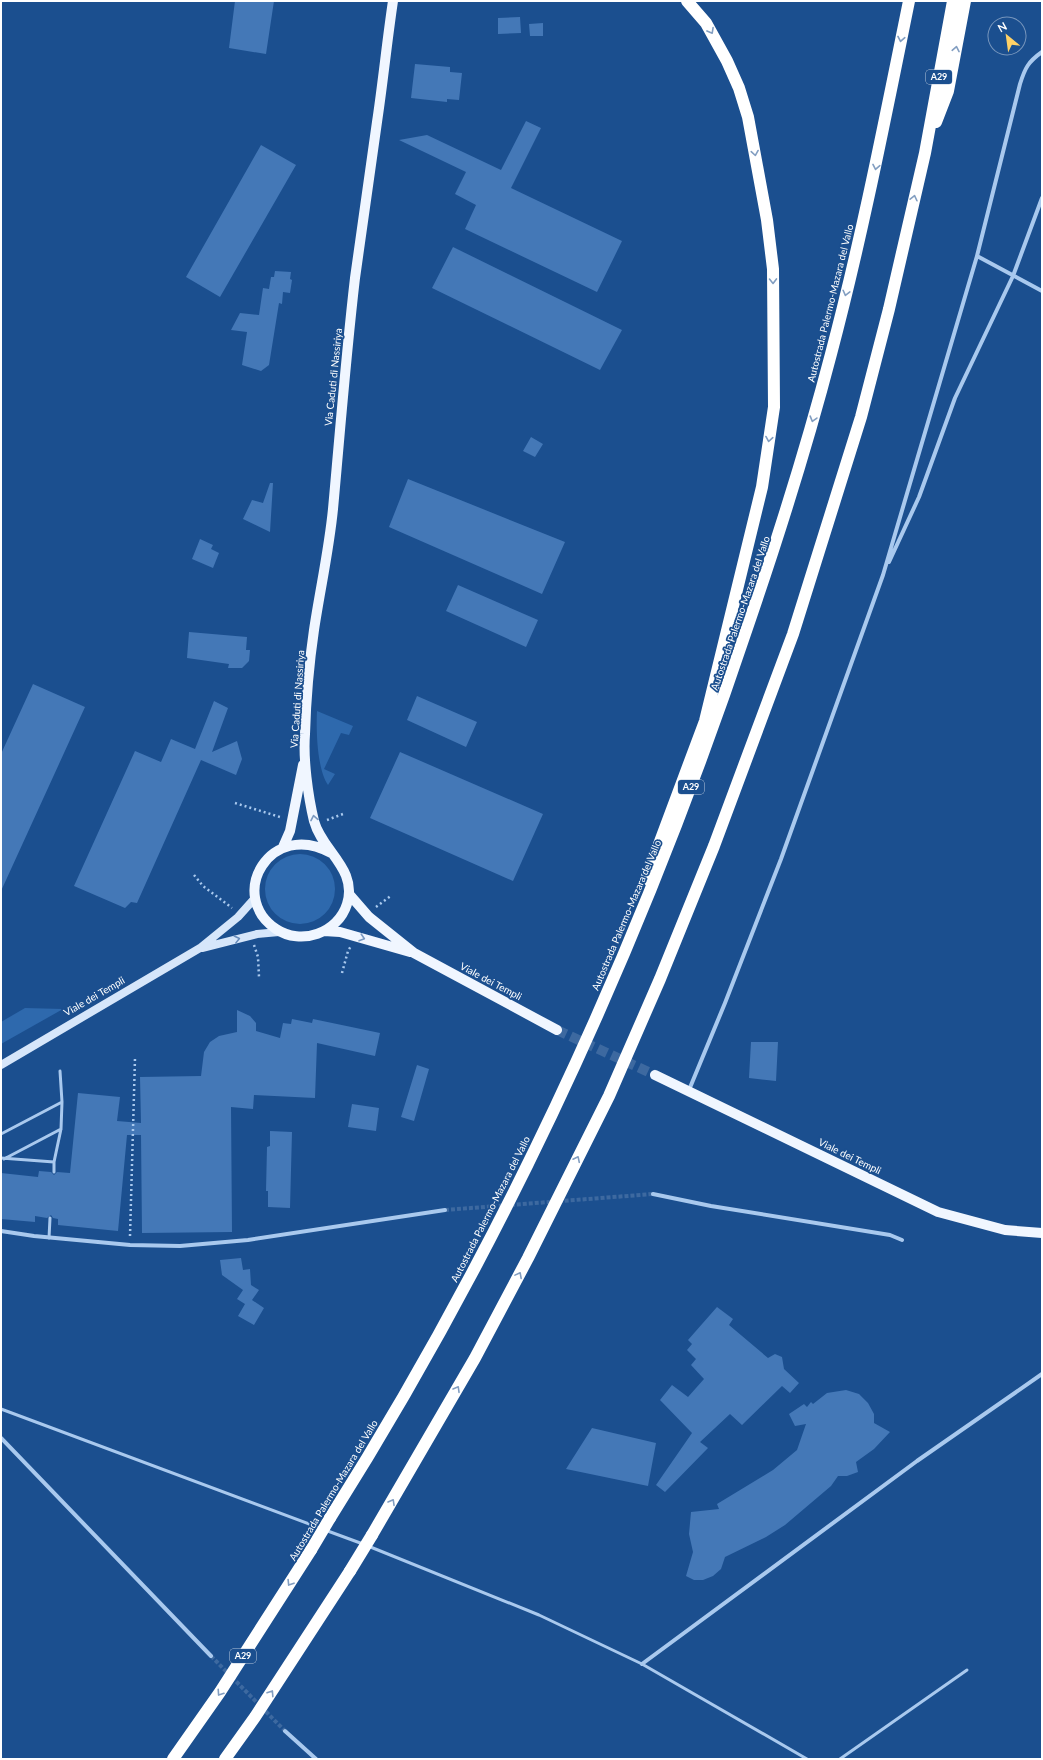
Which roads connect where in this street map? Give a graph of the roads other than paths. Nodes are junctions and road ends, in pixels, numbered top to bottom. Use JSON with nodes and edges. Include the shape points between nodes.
{"nodes":[{"id":1,"x":393,"y":1,"type":"edge"},
{"id":2,"x":687,"y":1,"type":"edge"},
{"id":3,"x":909,"y":1,"type":"edge"},
{"id":4,"x":953,"y":1,"type":"edge"},
{"id":5,"x":965,"y":1,"type":"edge"},
{"id":6,"x":1042,"y":52,"type":"edge"},
{"id":7,"x":925,"y":153,"type":"junction"},
{"id":8,"x":1042,"y":198,"type":"edge"},
{"id":9,"x":977,"y":256,"type":"junction"},
{"id":10,"x":1013,"y":276,"type":"junction"},
{"id":11,"x":1042,"y":291,"type":"edge"},
{"id":12,"x":883,"y":575,"type":"junction"},
{"id":13,"x":305,"y":757,"type":"junction"},
{"id":14,"x":282,"y":847,"type":"junction"},
{"id":15,"x":331,"y":853,"type":"junction"},
{"id":16,"x":349,"y":894,"type":"junction"},
{"id":17,"x":255,"y":898,"type":"junction"},
{"id":18,"x":636,"y":925,"type":"junction"},
{"id":19,"x":324,"y":931,"type":"junction"},
{"id":20,"x":279,"y":932,"type":"junction"},
{"id":21,"x":200,"y":948,"type":"junction"},
{"id":22,"x":414,"y":953,"type":"junction"},
{"id":23,"x":557,"y":1030,"type":"tunnel mouth"},
{"id":24,"x":1,"y":1065,"type":"edge"},
{"id":25,"x":60,"y":1071,"type":"dead end"},
{"id":26,"x":655,"y":1075,"type":"tunnel mouth"},
{"id":27,"x":689,"y":1090,"type":"junction"},
{"id":28,"x":62,"y":1102,"type":"junction"},
{"id":29,"x":61,"y":1129,"type":"junction"},
{"id":30,"x":1,"y":1134,"type":"edge"},
{"id":31,"x":3,"y":1158,"type":"edge"},
{"id":32,"x":54,"y":1162,"type":"junction"},
{"id":33,"x":54,"y":1172,"type":"dead end"},
{"id":34,"x":653,"y":1194,"type":"tunnel mouth"},
{"id":35,"x":445,"y":1210,"type":"tunnel mouth"},
{"id":36,"x":50,"y":1218,"type":"dead end"},
{"id":37,"x":1,"y":1232,"type":"edge"},
{"id":38,"x":1042,"y":1233,"type":"edge"},
{"id":39,"x":49,"y":1238,"type":"junction"},
{"id":40,"x":902,"y":1240,"type":"dead end"},
{"id":41,"x":1042,"y":1374,"type":"edge"},
{"id":42,"x":1,"y":1410,"type":"edge"},
{"id":43,"x":1,"y":1438,"type":"edge"},
{"id":44,"x":211,"y":1656,"type":"tunnel mouth"},
{"id":45,"x":642,"y":1664,"type":"junction"},
{"id":46,"x":968,"y":1670,"type":"dead end"},
{"id":47,"x":284,"y":1731,"type":"tunnel mouth"},
{"id":48,"x":173,"y":1759,"type":"edge"},
{"id":49,"x":224,"y":1759,"type":"edge"},
{"id":50,"x":316,"y":1759,"type":"edge"},
{"id":51,"x":807,"y":1759,"type":"edge"},
{"id":52,"x":840,"y":1759,"type":"edge"}],
"edges":[{"from":1,"to":13,"type":"main road","name":"Via Caduti di Nassiriya","via":[[355,278],[333,511],[314,634],[307,700]]},
{"from":2,"to":18,"type":"highway","one_way":true,"via":[[706,23],[727,61],[739,88],[751,131],[773,269],[774,407],[762,487],[705,721],[643,888]]},
{"from":3,"to":18,"type":"highway","name":"Autostrada Palermo-Mazara del Vallo","number":"A29","one_way":true,"via":[[868,202],[831,354],[788,508],[714,726]]},
{"from":4,"to":7,"type":"highway","number":"A29"},
{"from":7,"to":5,"type":"highway","one_way":true,"via":[[948,91]]},
{"from":6,"to":9,"type":"street","via":[[1031,60],[1020,84]]},
{"from":49,"to":7,"type":"highway","number":"A29","one_way":true,"bridge":true,"via":[[255,1717],[350,1571],[475,1358],[605,1103],[660,979],[714,846],[793,634],[858,424],[889,309]]},
{"from":8,"to":10,"type":"street"},
{"from":9,"to":10,"type":"street"},
{"from":9,"to":12,"type":"street"},
{"from":10,"to":11,"type":"street"},
{"from":10,"to":12,"type":"street","via":[[955,398],[919,497]]},
{"from":12,"to":27,"type":"street","via":[[781,858]]},
{"from":13,"to":14,"type":"main road","via":[[290,831]]},
{"from":15,"to":13,"type":"main road","one_way":true,"via":[[315,823]]},
{"from":14,"to":15,"type":"main road","via":[[307,844],[320,846]]},
{"from":14,"to":17,"type":"main road","via":[[260,868],[255,883]]},
{"from":15,"to":16,"type":"main road","via":[[341,864],[348,878]]},
{"from":16,"to":19,"type":"main road","via":[[342,915]]},
{"from":16,"to":22,"type":"main road","via":[[369,917]]},
{"from":17,"to":20,"type":"main road","via":[[260,912]]},
{"from":17,"to":21,"type":"main road","via":[[238,917]]},
{"from":18,"to":48,"type":"highway","name":"Autostrada Palermo-Mazara del Vallo","number":"A29","one_way":true,"bridge":true,"via":[[556,1106],[473,1270],[403,1397],[220,1692]]},
{"from":19,"to":20,"type":"main road","via":[[302,938]]},
{"from":19,"to":22,"type":"main road","one_way":true,"via":[[340,932]]},
{"from":21,"to":20,"type":"main road","one_way":true,"via":[[257,934]]},
{"from":21,"to":24,"type":"main road","name":"Viale dei Templi"},
{"from":22,"to":23,"type":"main road","name":"Viale dei Templi"},
{"from":25,"to":28,"type":"lane"},
{"from":26,"to":27,"type":"main road","name":"Viale dei Templi"},
{"from":27,"to":38,"type":"main road","name":"Viale dei Templi","via":[[938,1212],[1005,1230]]},
{"from":28,"to":29,"type":"lane"},
{"from":28,"to":30,"type":"lane"},
{"from":29,"to":31,"type":"lane"},
{"from":29,"to":32,"type":"lane"},
{"from":31,"to":32,"type":"lane"},
{"from":32,"to":33,"type":"lane"},
{"from":34,"to":40,"type":"street"},
{"from":35,"to":39,"type":"street","via":[[248,1240],[180,1246],[130,1245]]},
{"from":36,"to":39,"type":"lane"},
{"from":37,"to":39,"type":"street"},
{"from":41,"to":45,"type":"street","via":[[917,1461]]},
{"from":42,"to":45,"type":"lane","via":[[412,1563],[539,1615]]},
{"from":43,"to":44,"type":"street"},
{"from":45,"to":51,"type":"lane"},
{"from":46,"to":52,"type":"lane"},
{"from":47,"to":50,"type":"street"}]}
